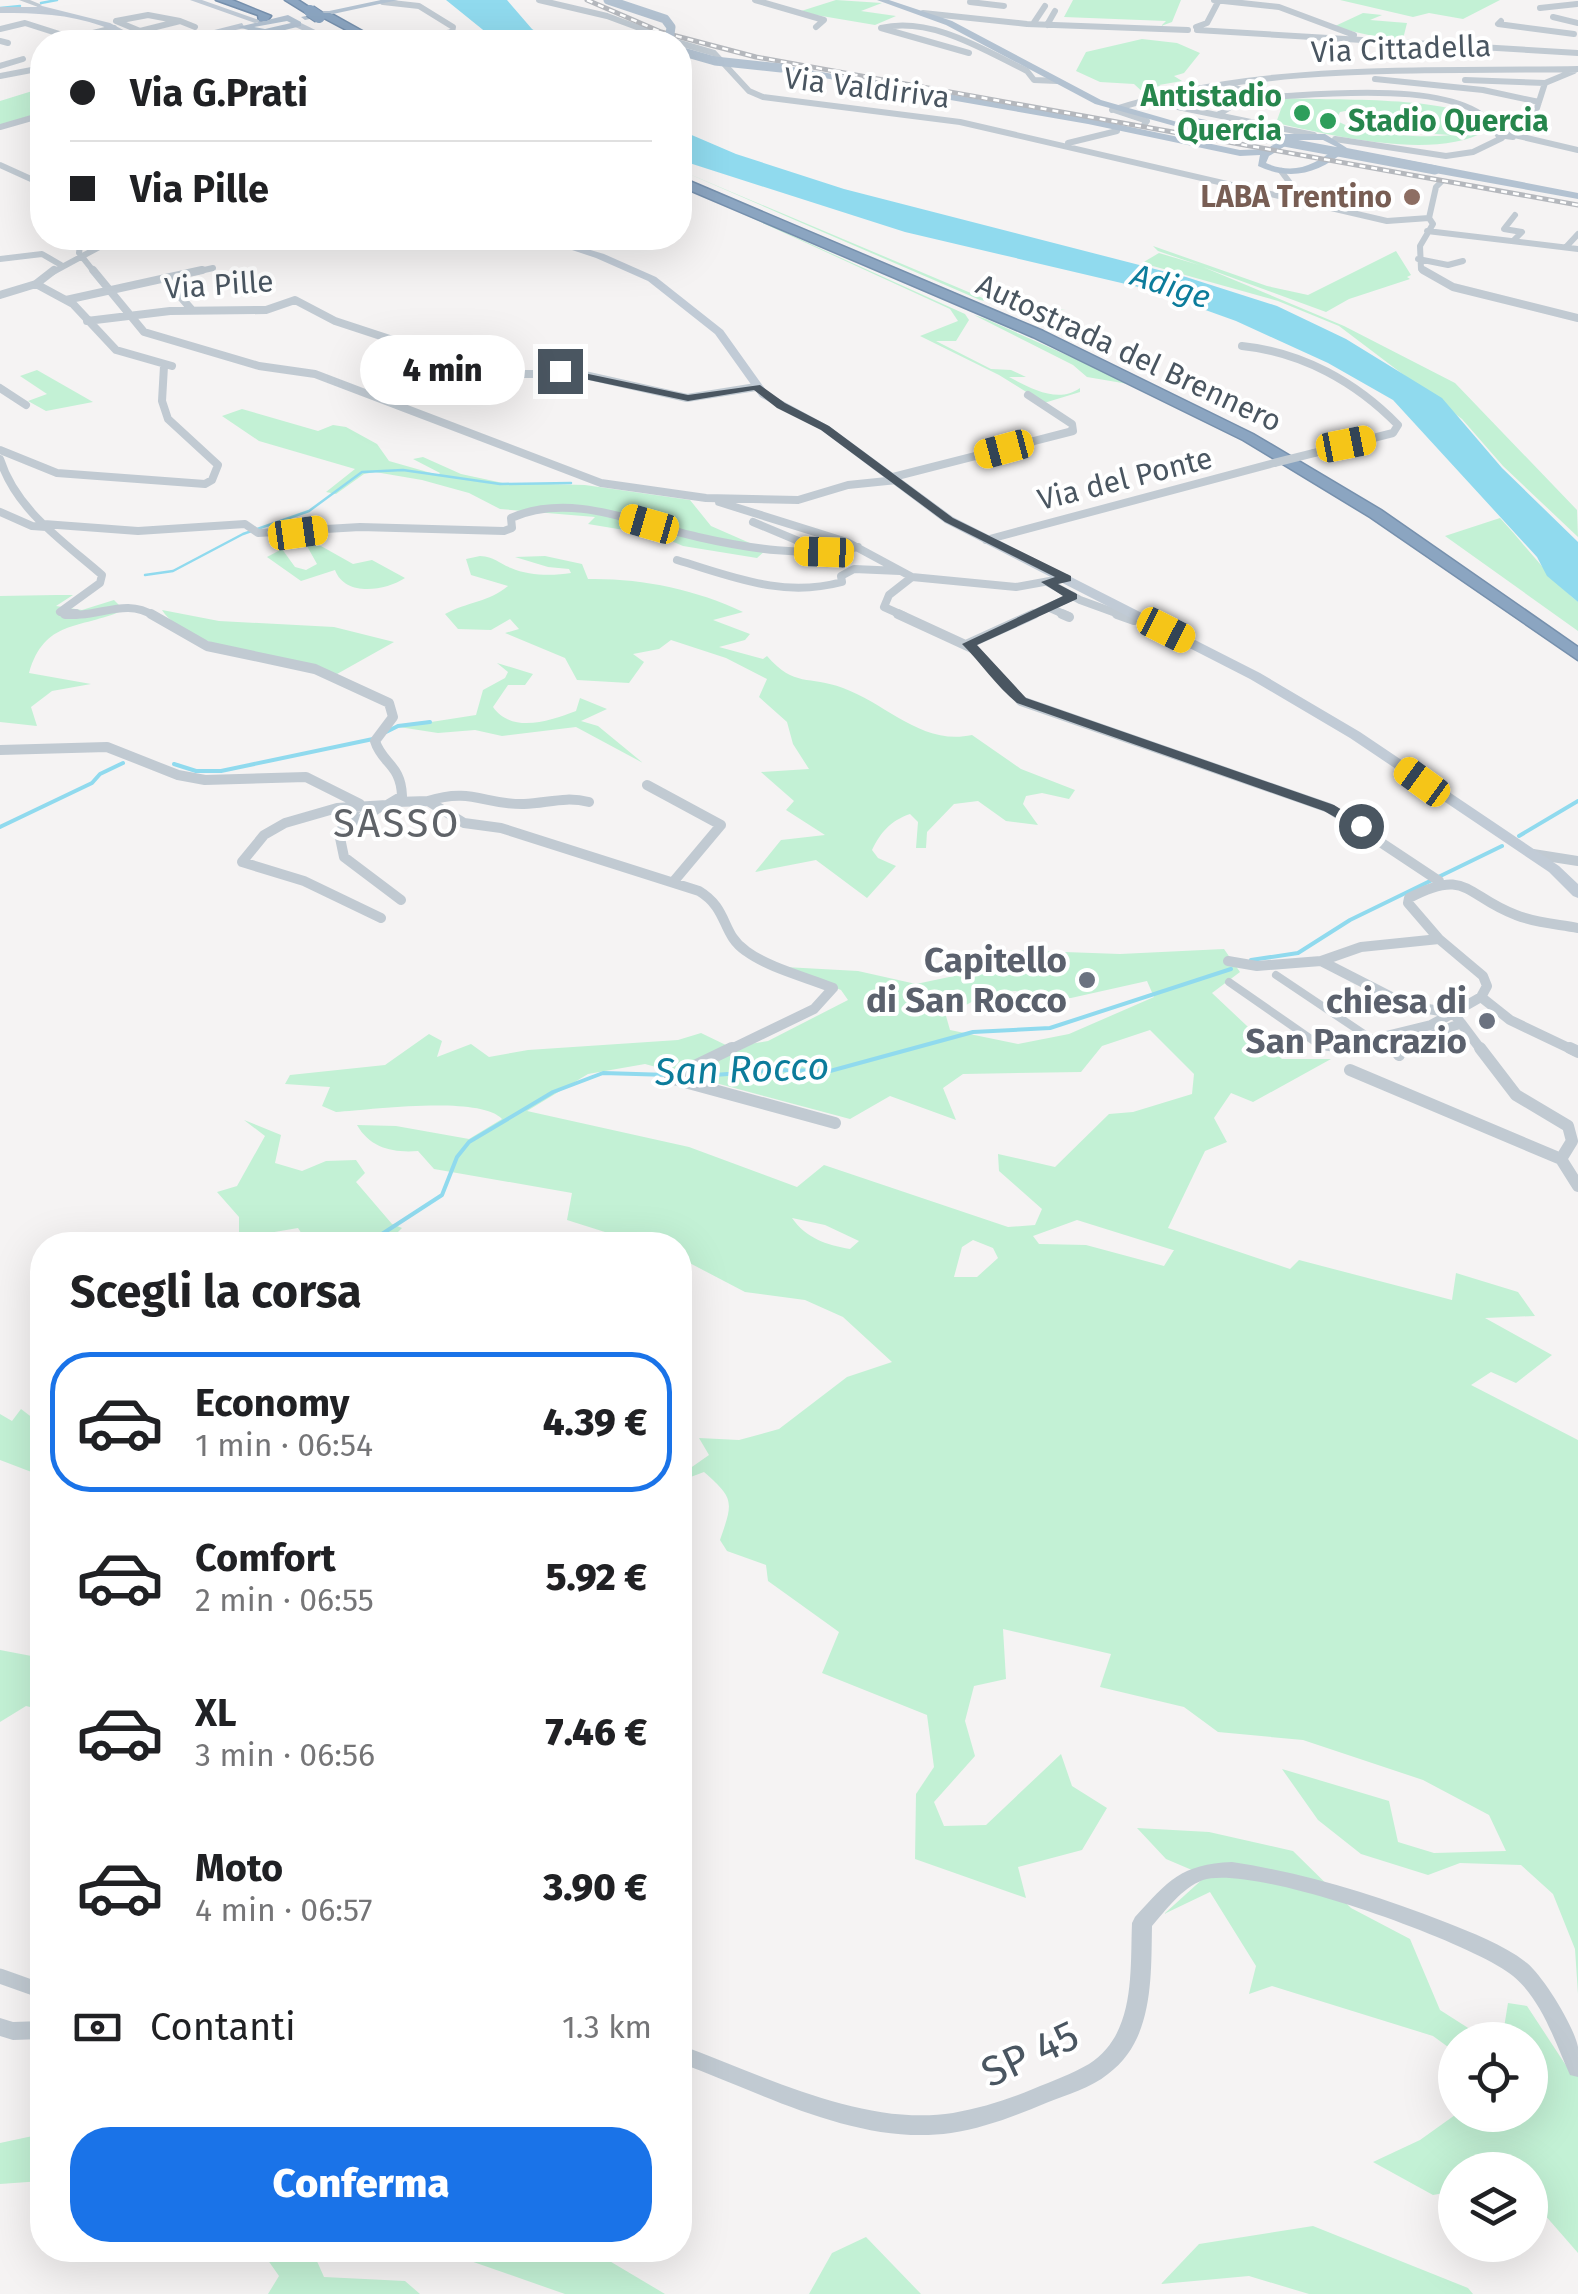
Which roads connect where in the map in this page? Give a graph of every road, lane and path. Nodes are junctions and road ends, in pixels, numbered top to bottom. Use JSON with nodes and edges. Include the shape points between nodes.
{"nodes":[{"id":1,"x":194,"y":0,"type":"edge"},
{"id":2,"x":221,"y":0,"type":"edge"},
{"id":3,"x":242,"y":0,"type":"edge"},
{"id":4,"x":290,"y":0,"type":"edge"},
{"id":5,"x":301,"y":0,"type":"edge"},
{"id":6,"x":539,"y":0,"type":"edge"},
{"id":7,"x":608,"y":0,"type":"edge"},
{"id":8,"x":755,"y":0,"type":"edge"},
{"id":9,"x":882,"y":0,"type":"edge"},
{"id":10,"x":1218,"y":0,"type":"edge"},
{"id":11,"x":389,"y":1,"type":"edge"},
{"id":12,"x":1012,"y":1,"type":"edge"},
{"id":13,"x":970,"y":2,"type":"edge"},
{"id":14,"x":1573,"y":2,"type":"edge"},
{"id":15,"x":893,"y":3,"type":"junction"},
{"id":16,"x":30,"y":5,"type":"edge"},
{"id":17,"x":1045,"y":6,"type":"dead end"},
{"id":18,"x":1004,"y":7,"type":"junction"},
{"id":19,"x":1540,"y":8,"type":"dead end"},
{"id":20,"x":2,"y":10,"type":"edge"},
{"id":21,"x":320,"y":11,"type":"edge"},
{"id":22,"x":923,"y":12,"type":"junction"},
{"id":23,"x":1055,"y":12,"type":"dead end"},
{"id":24,"x":950,"y":15,"type":"junction"},
{"id":25,"x":1553,"y":17,"type":"dead end"},
{"id":26,"x":260,"y":20,"type":"junction"},
{"id":27,"x":994,"y":20,"type":"junction"},
{"id":28,"x":180,"y":21,"type":"junction"},
{"id":29,"x":1501,"y":21,"type":"dead end"},
{"id":30,"x":291,"y":22,"type":"junction"},
{"id":31,"x":1033,"y":24,"type":"junction"},
{"id":32,"x":1578,"y":24,"type":"edge"},
{"id":33,"x":243,"y":25,"type":"junction"},
{"id":34,"x":1047,"y":25,"type":"junction"},
{"id":35,"x":816,"y":27,"type":"dead end"},
{"id":36,"x":114,"y":28,"type":"junction"},
{"id":37,"x":0,"y":29,"type":"edge"},
{"id":38,"x":1193,"y":29,"type":"junction"},
{"id":39,"x":47,"y":30,"type":"edge"},
{"id":40,"x":107,"y":30,"type":"edge"},
{"id":41,"x":118,"y":30,"type":"edge"},
{"id":42,"x":138,"y":30,"type":"edge"},
{"id":43,"x":144,"y":30,"type":"edge"},
{"id":44,"x":200,"y":30,"type":"edge"},
{"id":45,"x":216,"y":30,"type":"edge"},
{"id":46,"x":308,"y":30,"type":"edge"},
{"id":47,"x":349,"y":30,"type":"edge"},
{"id":48,"x":353,"y":30,"type":"edge"},
{"id":49,"x":452,"y":30,"type":"edge"},
{"id":50,"x":644,"y":30,"type":"edge"},
{"id":51,"x":671,"y":30,"type":"edge"},
{"id":52,"x":1216,"y":32,"type":"joint"},
{"id":53,"x":1576,"y":33,"type":"edge"},
{"id":54,"x":1370,"y":41,"type":"junction"},
{"id":55,"x":692,"y":47,"type":"edge"},
{"id":56,"x":1498,"y":52,"type":"junction"},
{"id":57,"x":1558,"y":52,"type":"junction"},
{"id":58,"x":970,"y":53,"type":"dead end"},
{"id":59,"x":692,"y":54,"type":"edge"},
{"id":60,"x":1577,"y":55,"type":"edge"},
{"id":61,"x":30,"y":62,"type":"edge"},
{"id":62,"x":0,"y":66,"type":"edge"},
{"id":63,"x":1578,"y":69,"type":"edge"},
{"id":64,"x":30,"y":70,"type":"edge"},
{"id":65,"x":1401,"y":71,"type":"junction"},
{"id":66,"x":0,"y":78,"type":"edge"},
{"id":67,"x":30,"y":78,"type":"edge"},
{"id":68,"x":1348,"y":79,"type":"dead end"},
{"id":69,"x":1052,"y":81,"type":"junction"},
{"id":70,"x":1546,"y":83,"type":"junction"},
{"id":71,"x":1227,"y":86,"type":"junction"},
{"id":72,"x":1252,"y":94,"type":"junction"},
{"id":73,"x":1539,"y":102,"type":"junction"},
{"id":74,"x":1178,"y":108,"type":"dead end"},
{"id":75,"x":1115,"y":109,"type":"junction"},
{"id":76,"x":1219,"y":114,"type":"junction"},
{"id":77,"x":30,"y":115,"type":"edge"},
{"id":78,"x":1142,"y":120,"type":"junction"},
{"id":79,"x":0,"y":127,"type":"edge"},
{"id":80,"x":1120,"y":129,"type":"junction"},
{"id":81,"x":1078,"y":131,"type":"dead end"},
{"id":82,"x":1290,"y":132,"type":"junction"},
{"id":83,"x":1501,"y":135,"type":"junction"},
{"id":84,"x":1092,"y":136,"type":"junction"},
{"id":85,"x":1065,"y":144,"type":"junction"},
{"id":86,"x":1340,"y":144,"type":"junction"},
{"id":87,"x":1272,"y":150,"type":"junction"},
{"id":88,"x":1578,"y":150,"type":"edge"},
{"id":89,"x":1333,"y":156,"type":"junction"},
{"id":90,"x":0,"y":165,"type":"edge"},
{"id":91,"x":1264,"y":166,"type":"junction"},
{"id":92,"x":1294,"y":176,"type":"junction"},
{"id":93,"x":1471,"y":176,"type":"junction"},
{"id":94,"x":30,"y":178,"type":"edge"},
{"id":95,"x":1441,"y":182,"type":"dead end"},
{"id":96,"x":692,"y":184,"type":"edge"},
{"id":97,"x":1578,"y":196,"type":"edge"},
{"id":98,"x":1302,"y":199,"type":"junction"},
{"id":99,"x":1515,"y":214,"type":"dead end"},
{"id":100,"x":1428,"y":218,"type":"junction"},
{"id":101,"x":1427,"y":231,"type":"junction"},
{"id":102,"x":1578,"y":234,"type":"edge"},
{"id":103,"x":1513,"y":241,"type":"junction"},
{"id":104,"x":1540,"y":244,"type":"junction"},
{"id":105,"x":1566,"y":247,"type":"junction"},
{"id":106,"x":1578,"y":249,"type":"edge"},
{"id":107,"x":80,"y":250,"type":"edge"},
{"id":108,"x":94,"y":250,"type":"edge"},
{"id":109,"x":580,"y":250,"type":"edge"},
{"id":110,"x":1529,"y":255,"type":"dead end"},
{"id":111,"x":83,"y":256,"type":"junction"},
{"id":112,"x":0,"y":259,"type":"edge"},
{"id":113,"x":1418,"y":259,"type":"junction"},
{"id":114,"x":1463,"y":261,"type":"dead end"},
{"id":115,"x":61,"y":265,"type":"junction"},
{"id":116,"x":213,"y":268,"type":"dead end"},
{"id":117,"x":166,"y":280,"type":"junction"},
{"id":118,"x":913,"y":280,"type":"junction"},
{"id":119,"x":36,"y":284,"type":"junction"},
{"id":120,"x":110,"y":292,"type":"junction"},
{"id":121,"x":2,"y":293,"type":"edge"},
{"id":122,"x":63,"y":300,"type":"junction"},
{"id":123,"x":995,"y":306,"type":"dead end"},
{"id":124,"x":192,"y":310,"type":"junction"},
{"id":125,"x":129,"y":316,"type":"junction"},
{"id":126,"x":972,"y":318,"type":"dead end"},
{"id":127,"x":1578,"y":318,"type":"edge"},
{"id":128,"x":87,"y":321,"type":"junction"},
{"id":129,"x":170,"y":328,"type":"dead end"},
{"id":130,"x":158,"y":335,"type":"junction"},
{"id":131,"x":1242,"y":346,"type":"dead end"},
{"id":132,"x":1098,"y":383,"type":"dead end"},
{"id":133,"x":1173,"y":385,"type":"dead end"},
{"id":134,"x":756,"y":387,"type":"junction"},
{"id":135,"x":0,"y":388,"type":"edge"},
{"id":136,"x":1028,"y":395,"type":"dead end"},
{"id":137,"x":26,"y":405,"type":"dead end"},
{"id":138,"x":1201,"y":413,"type":"junction"},
{"id":139,"x":1225,"y":419,"type":"junction"},
{"id":140,"x":0,"y":450,"type":"edge"},
{"id":141,"x":0,"y":459,"type":"edge"},
{"id":142,"x":895,"y":479,"type":"junction"},
{"id":143,"x":706,"y":498,"type":"junction"},
{"id":144,"x":0,"y":512,"type":"edge"},
{"id":145,"x":753,"y":522,"type":"dead end"},
{"id":146,"x":43,"y":526,"type":"junction"},
{"id":147,"x":986,"y":540,"type":"junction"},
{"id":148,"x":858,"y":547,"type":"junction"},
{"id":149,"x":824,"y":552,"type":"junction"},
{"id":150,"x":677,"y":560,"type":"dead end"},
{"id":151,"x":900,"y":571,"type":"junction"},
{"id":152,"x":912,"y":577,"type":"junction"},
{"id":153,"x":1066,"y":578,"type":"junction"},
{"id":154,"x":1047,"y":582,"type":"junction"},
{"id":155,"x":1073,"y":596,"type":"junction"},
{"id":156,"x":1050,"y":608,"type":"junction"},
{"id":157,"x":1069,"y":617,"type":"dead end"},
{"id":158,"x":1134,"y":620,"type":"dead end"},
{"id":159,"x":968,"y":644,"type":"junction"},
{"id":160,"x":1578,"y":652,"type":"edge"},
{"id":161,"x":0,"y":750,"type":"edge"},
{"id":162,"x":647,"y":785,"type":"dead end"},
{"id":163,"x":428,"y":801,"type":"junction"},
{"id":164,"x":396,"y":802,"type":"junction"},
{"id":165,"x":589,"y":802,"type":"dead end"},
{"id":166,"x":360,"y":804,"type":"junction"},
{"id":167,"x":380,"y":807,"type":"junction"},
{"id":168,"x":352,"y":832,"type":"dead end"},
{"id":169,"x":1530,"y":853,"type":"junction"},
{"id":170,"x":1578,"y":862,"type":"edge"},
{"id":171,"x":1433,"y":879,"type":"junction"},
{"id":172,"x":674,"y":882,"type":"junction"},
{"id":173,"x":1578,"y":893,"type":"edge"},
{"id":174,"x":401,"y":900,"type":"dead end"},
{"id":175,"x":381,"y":918,"type":"dead end"},
{"id":176,"x":1578,"y":928,"type":"edge"},
{"id":177,"x":1439,"y":938,"type":"junction"},
{"id":178,"x":1228,"y":960,"type":"dead end"},
{"id":179,"x":1321,"y":961,"type":"junction"},
{"id":180,"x":1276,"y":975,"type":"dead end"},
{"id":181,"x":1230,"y":982,"type":"dead end"},
{"id":182,"x":1481,"y":996,"type":"junction"},
{"id":183,"x":1457,"y":1018,"type":"junction"},
{"id":184,"x":1374,"y":1040,"type":"junction"},
{"id":185,"x":1337,"y":1048,"type":"joint"},
{"id":186,"x":1578,"y":1052,"type":"edge"},
{"id":187,"x":1399,"y":1055,"type":"dead end"},
{"id":188,"x":1350,"y":1070,"type":"dead end"},
{"id":189,"x":835,"y":1123,"type":"dead end"},
{"id":190,"x":1561,"y":1159,"type":"junction"},
{"id":191,"x":1578,"y":1186,"type":"edge"},
{"id":192,"x":0,"y":1976,"type":"edge"},
{"id":193,"x":30,"y":1987,"type":"edge"},
{"id":194,"x":0,"y":2028,"type":"edge"},
{"id":195,"x":30,"y":2031,"type":"edge"},
{"id":196,"x":692,"y":2058,"type":"edge"},
{"id":197,"x":1578,"y":2068,"type":"edge"}],
"edges":[{"from":1,"to":33,"type":"main road"},
{"from":2,"to":26,"type":"highway","via":[[262,12]]},
{"from":3,"to":30,"type":"highway"},
{"from":4,"to":21,"type":"highway"},
{"from":5,"to":21,"type":"highway"},
{"from":6,"to":50,"type":"street","name":"Via Valdiriva"},
{"from":7,"to":51,"type":"main road","bridge":true,"via":[[665,19]]},
{"from":8,"to":35,"type":"street","via":[[824,20]]},
{"from":9,"to":15,"type":"main road"},
{"from":10,"to":38,"type":"street","via":[[1207,24]]},
{"from":10,"to":54,"type":"street","via":[[1283,8]]},
{"from":11,"to":30,"type":"main road"},
{"from":11,"to":49,"type":"street","via":[[418,6]]},
{"from":12,"to":18,"type":"street"},
{"from":13,"to":18,"type":"street"},
{"from":14,"to":19,"type":"street"},
{"from":15,"to":22,"type":"main road"},
{"from":15,"to":24,"type":"street"},
{"from":16,"to":20,"type":"main road"},
{"from":16,"to":36,"type":"main road"},
{"from":17,"to":31,"type":"street"},
{"from":18,"to":27,"type":"street"},
{"from":21,"to":47,"type":"highway"},
{"from":21,"to":48,"type":"highway"},
{"from":22,"to":24,"type":"street"},
{"from":22,"to":69,"type":"main road"},
{"from":23,"to":34,"type":"street"},
{"from":24,"to":27,"type":"street"},
{"from":25,"to":32,"type":"street"},
{"from":26,"to":30,"type":"main road"},
{"from":26,"to":33,"type":"main road"},
{"from":27,"to":31,"type":"street"},
{"from":28,"to":42,"type":"street","via":[[154,12],[116,21]]},
{"from":28,"to":43,"type":"street"},
{"from":28,"to":44,"type":"street"},
{"from":29,"to":53,"type":"street"},
{"from":30,"to":33,"type":"main road"},
{"from":30,"to":46,"type":"main road"},
{"from":31,"to":34,"type":"street"},
{"from":33,"to":45,"type":"main road"},
{"from":34,"to":38,"type":"street"},
{"from":36,"to":40,"type":"street"},
{"from":36,"to":41,"type":"main road"},
{"from":37,"to":39,"type":"street","via":[[25,23]]},
{"from":38,"to":52,"type":"street"},
{"from":52,"to":54,"type":"street"},
{"from":53,"to":57,"type":"street","via":[[1560,40]]},
{"from":54,"to":56,"type":"street"},
{"from":55,"to":85,"type":"street","name":"Via Valdiriva","via":[[714,53],[762,97],[907,113]]},
{"from":56,"to":57,"type":"street"},
{"from":56,"to":60,"type":"street"},
{"from":57,"to":60,"type":"street"},
{"from":58,"to":69,"type":"street","via":[[881,28],[894,24],[943,33]]},
{"from":59,"to":80,"type":"main road","bridge":true},
{"from":61,"to":62,"type":"street"},
{"from":63,"to":65,"type":"street","name":"Via Cittadella"},
{"from":63,"to":70,"type":"street"},
{"from":64,"to":66,"type":"street"},
{"from":65,"to":70,"type":"street"},
{"from":65,"to":71,"type":"street","name":"Via Cittadella"},
{"from":66,"to":67,"type":"street"},
{"from":68,"to":73,"type":"street","via":[[1448,86]]},
{"from":69,"to":75,"type":"main road"},
{"from":70,"to":73,"type":"street"},
{"from":71,"to":72,"type":"street"},
{"from":71,"to":75,"type":"street","name":"Via Cittadella","via":[[1162,94]]},
{"from":72,"to":76,"type":"street"},
{"from":72,"to":83,"type":"street","via":[[1440,99],[1482,114]]},
{"from":73,"to":83,"type":"street"},
{"from":74,"to":76,"type":"street"},
{"from":75,"to":78,"type":"main road"},
{"from":76,"to":82,"type":"street"},
{"from":77,"to":79,"type":"street"},
{"from":78,"to":82,"type":"main road"},
{"from":78,"to":87,"type":"main road","via":[[1268,142]]},
{"from":78,"to":93,"type":"main road","bridge":true},
{"from":80,"to":84,"type":"street","name":"Via Valdiriva"},
{"from":80,"to":87,"type":"main road","via":[[1240,153]]},
{"from":80,"to":91,"type":"main road"},
{"from":81,"to":84,"type":"street"},
{"from":82,"to":86,"type":"main road"},
{"from":82,"to":87,"type":"main road"},
{"from":83,"to":86,"type":"street","via":[[1473,152],[1446,156]]},
{"from":83,"to":88,"type":"street"},
{"from":84,"to":85,"type":"street","name":"Via Valdiriva"},
{"from":85,"to":98,"type":"street","name":"Via Valdiriva"},
{"from":86,"to":89,"type":"main road"},
{"from":86,"to":93,"type":"main road"},
{"from":87,"to":91,"type":"main road","via":[[1260,160]]},
{"from":89,"to":92,"type":"main road"},
{"from":89,"to":93,"type":"main road"},
{"from":90,"to":94,"type":"street"},
{"from":91,"to":92,"type":"main road"},
{"from":92,"to":98,"type":"street"},
{"from":93,"to":97,"type":"main road"},
{"from":95,"to":100,"type":"street"},
{"from":96,"to":118,"type":"highway","name":"Autostrada del Brennero"},
{"from":98,"to":100,"type":"street","name":"Via Valdiriva","via":[[1396,222]]},
{"from":99,"to":103,"type":"street","via":[[1504,228],[1522,232]]},
{"from":100,"to":101,"type":"street","via":[[1434,222]]},
{"from":101,"to":103,"type":"street"},
{"from":101,"to":113,"type":"street"},
{"from":102,"to":105,"type":"street"},
{"from":103,"to":104,"type":"street"},
{"from":104,"to":105,"type":"street"},
{"from":104,"to":110,"type":"street"},
{"from":105,"to":106,"type":"street"},
{"from":107,"to":111,"type":"street"},
{"from":108,"to":111,"type":"street"},
{"from":109,"to":134,"type":"main road","via":[[652,279],[719,332]]},
{"from":111,"to":115,"type":"street"},
{"from":111,"to":120,"type":"street"},
{"from":112,"to":115,"type":"street","via":[[42,254]]},
{"from":113,"to":114,"type":"street","via":[[1448,266]]},
{"from":113,"to":127,"type":"street","via":[[1425,272],[1453,286]]},
{"from":115,"to":119,"type":"street"},
{"from":116,"to":117,"type":"street"},
{"from":117,"to":120,"type":"street"},
{"from":117,"to":124,"type":"street"},
{"from":118,"to":123,"type":"highway"},
{"from":118,"to":126,"type":"highway"},
{"from":118,"to":138,"type":"highway","name":"Autostrada del Brennero"},
{"from":118,"to":139,"type":"highway","name":"Autostrada del Brennero"},
{"from":119,"to":121,"type":"street"},
{"from":119,"to":122,"type":"street"},
{"from":120,"to":122,"type":"street"},
{"from":120,"to":125,"type":"street"},
{"from":122,"to":128,"type":"street"},
{"from":124,"to":125,"type":"street","name":"Via Pille"},
{"from":124,"to":134,"type":"street","name":"Via Pille","via":[[266,310],[295,300],[343,324],[472,366],[580,374],[688,398]]},
{"from":125,"to":128,"type":"street","name":"Via Pille"},
{"from":125,"to":130,"type":"street","via":[[144,332]]},
{"from":128,"to":140,"type":"street","via":[[116,350],[168,366],[161,400],[166,415],[180,438],[212,455],[218,465],[212,480],[57,473]]},
{"from":129,"to":130,"type":"street"},
{"from":130,"to":143,"type":"street","via":[[259,366],[314,374],[601,483]]},
{"from":131,"to":147,"type":"street","name":"Via del Ponte","bridge":true,"via":[[1277,350],[1313,366],[1398,425],[1383,436]]},
{"from":132,"to":138,"type":"highway","via":[[1139,389]]},
{"from":133,"to":139,"type":"highway"},
{"from":134,"to":142,"type":"main road"},
{"from":135,"to":137,"type":"street"},
{"from":136,"to":142,"type":"street","via":[[1073,431]]},
{"from":138,"to":160,"type":"highway","name":"Autostrada del Brennero","via":[[1364,506]]},
{"from":139,"to":160,"type":"highway","name":"Autostrada del Brennero","via":[[1400,522]]},
{"from":141,"to":146,"type":"street"},
{"from":142,"to":143,"type":"street","via":[[798,500]]},
{"from":142,"to":147,"type":"main road"},
{"from":143,"to":148,"type":"street"},
{"from":144,"to":146,"type":"street"},
{"from":145,"to":149,"type":"street"},
{"from":146,"to":149,"type":"street","via":[[504,531],[512,528],[511,518],[539,507],[593,512],[723,542]]},
{"from":146,"to":164,"type":"street","via":[[102,576],[60,612],[142,608],[207,646],[316,669],[389,703],[392,718],[375,741],[395,762],[402,782]]},
{"from":147,"to":153,"type":"main road"},
{"from":148,"to":149,"type":"street"},
{"from":148,"to":151,"type":"street"},
{"from":150,"to":151,"type":"street","via":[[802,592],[842,582],[854,569]]},
{"from":151,"to":152,"type":"street"},
{"from":152,"to":154,"type":"street","via":[[1016,586]]},
{"from":152,"to":159,"type":"street","via":[[884,608]]},
{"from":153,"to":154,"type":"street"},
{"from":153,"to":169,"type":"main road","via":[[1355,735]]},
{"from":154,"to":155,"type":"street"},
{"from":155,"to":156,"type":"street"},
{"from":155,"to":158,"type":"street"},
{"from":156,"to":157,"type":"street"},
{"from":156,"to":159,"type":"street"},
{"from":159,"to":171,"type":"street","via":[[1021,701],[1329,808]]},
{"from":161,"to":166,"type":"street","via":[[106,747],[189,778],[306,776]]},
{"from":162,"to":172,"type":"street","via":[[721,826]]},
{"from":163,"to":164,"type":"street"},
{"from":163,"to":165,"type":"street","via":[[455,792],[522,804],[569,797]]},
{"from":163,"to":172,"type":"street","via":[[464,824],[506,829]]},
{"from":164,"to":167,"type":"street"},
{"from":166,"to":167,"type":"street"},
{"from":166,"to":174,"type":"street","via":[[339,833],[341,853]]},
{"from":166,"to":175,"type":"street","via":[[281,825],[263,834],[242,862],[304,881]]},
{"from":167,"to":168,"type":"street"},
{"from":169,"to":170,"type":"street"},
{"from":169,"to":173,"type":"main road"},
{"from":171,"to":176,"type":"street","via":[[1457,882],[1516,916]]},
{"from":171,"to":177,"type":"street","via":[[1408,903]]},
{"from":172,"to":189,"type":"street","via":[[717,902],[746,952],[833,988],[814,1008],[672,1074],[712,1092]]},
{"from":177,"to":179,"type":"street","via":[[1361,947]]},
{"from":177,"to":182,"type":"street","via":[[1483,976]]},
{"from":178,"to":179,"type":"street","via":[[1257,966]]},
{"from":179,"to":183,"type":"street","via":[[1384,996]]},
{"from":180,"to":184,"type":"street"},
{"from":181,"to":185,"type":"street","via":[[1321,1046]]},
{"from":182,"to":183,"type":"street"},
{"from":182,"to":186,"type":"street","via":[[1510,1020]]},
{"from":183,"to":184,"type":"street"},
{"from":183,"to":187,"type":"street","via":[[1396,1050]]},
{"from":183,"to":190,"type":"street","via":[[1516,1094],[1568,1126],[1572,1141]]},
{"from":184,"to":185,"type":"street"},
{"from":188,"to":190,"type":"street"},
{"from":190,"to":191,"type":"street"},
{"from":192,"to":193,"type":"street"},
{"from":194,"to":195,"type":"street"},
{"from":196,"to":197,"type":"street","name":"SP 45","via":[[854,2117],[934,2127],[1000,2113],[1105,2065],[1129,2031],[1140,1998],[1142,1923],[1176,1887],[1203,1871],[1232,1867],[1312,1884],[1503,1956],[1534,1984]]}]}
